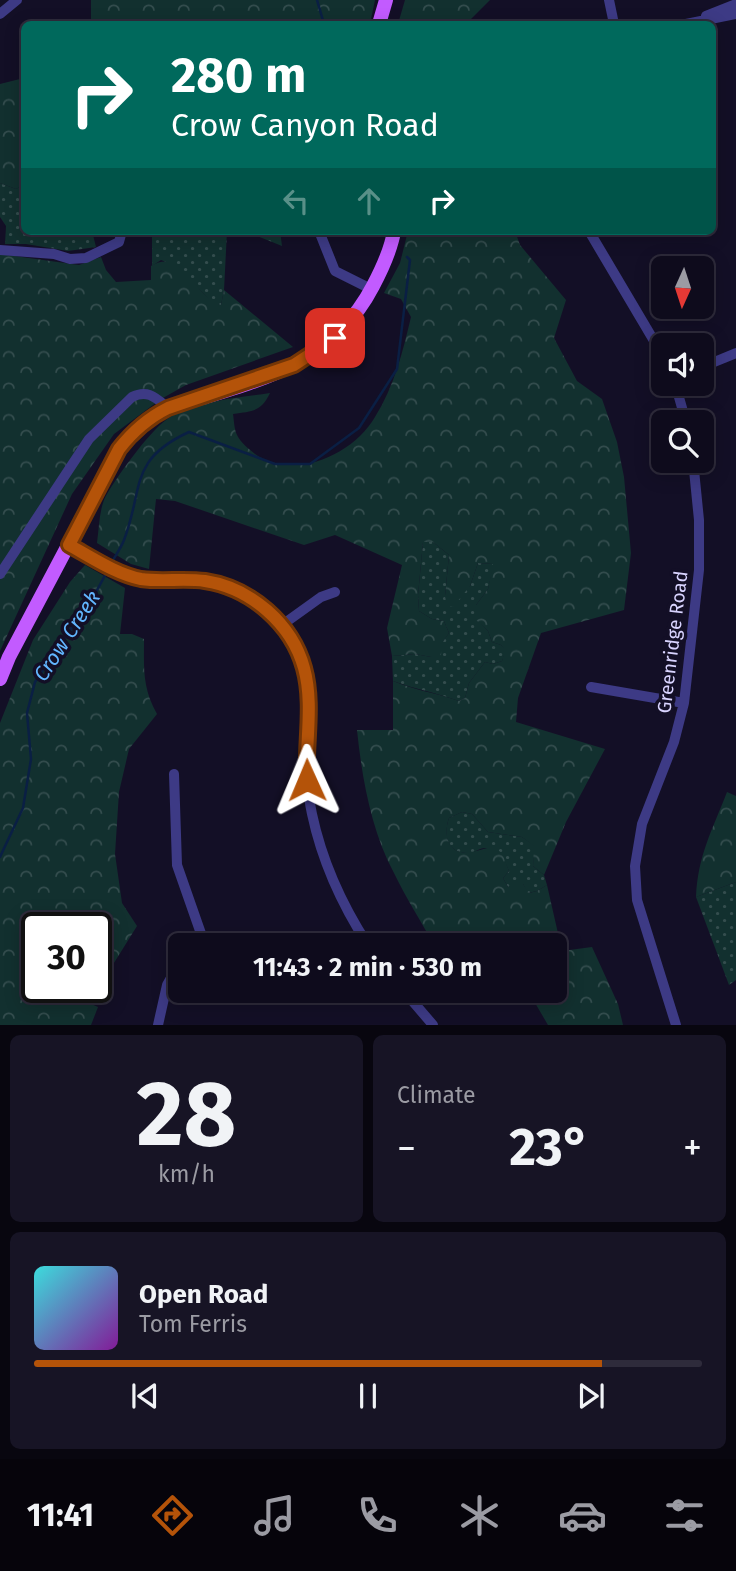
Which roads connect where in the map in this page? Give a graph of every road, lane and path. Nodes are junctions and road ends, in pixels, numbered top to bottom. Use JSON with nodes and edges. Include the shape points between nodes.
{"nodes":[{"id":1,"x":17,"y":0,"type":"edge"},
{"id":2,"x":386,"y":0,"type":"edge"},
{"id":3,"x":609,"y":0,"type":"edge"},
{"id":4,"x":736,"y":4,"type":"edge"},
{"id":5,"x":0,"y":14,"type":"edge"},
{"id":6,"x":736,"y":14,"type":"edge"},
{"id":7,"x":701,"y":20,"type":"junction"},
{"id":8,"x":380,"y":21,"type":"edge"},
{"id":9,"x":613,"y":21,"type":"edge"},
{"id":10,"x":697,"y":21,"type":"edge"},
{"id":11,"x":121,"y":235,"type":"edge"},
{"id":12,"x":321,"y":235,"type":"edge"},
{"id":13,"x":393,"y":235,"type":"edge"},
{"id":14,"x":591,"y":235,"type":"edge"},
{"id":15,"x":0,"y":250,"type":"edge"},
{"id":16,"x":371,"y":289,"type":"junction"},
{"id":17,"x":651,"y":336,"type":"edge"},
{"id":18,"x":736,"y":353,"type":"edge"},
{"id":19,"x":714,"y":361,"type":"edge"},
{"id":20,"x":168,"y":408,"type":"junction"},
{"id":21,"x":694,"y":473,"type":"edge"},
{"id":22,"x":69,"y":545,"type":"junction"},
{"id":23,"x":0,"y":574,"type":"edge"},
{"id":24,"x":335,"y":592,"type":"dead end"},
{"id":25,"x":282,"y":625,"type":"junction"},
{"id":26,"x":0,"y":679,"type":"edge"},
{"id":27,"x":592,"y":687,"type":"dead end"},
{"id":28,"x":684,"y":703,"type":"junction"},
{"id":29,"x":174,"y":774,"type":"dead end"},
{"id":30,"x":201,"y":933,"type":"edge"},
{"id":31,"x":357,"y":933,"type":"edge"},
{"id":32,"x":168,"y":983,"type":"edge"},
{"id":33,"x":414,"y":1003,"type":"edge"},
{"id":34,"x":158,"y":1025,"type":"edge"},
{"id":35,"x":433,"y":1025,"type":"edge"},
{"id":36,"x":676,"y":1025,"type":"edge"}],
"edges":[{"from":1,"to":5,"type":"street"},
{"from":2,"to":8,"type":"main road"},
{"from":3,"to":9,"type":"street"},
{"from":4,"to":7,"type":"street"},
{"from":6,"to":7,"type":"street"},
{"from":7,"to":10,"type":"street"},
{"from":11,"to":15,"type":"street","via":[[119,242],[86,258]]},
{"from":12,"to":16,"type":"street","via":[[335,271]]},
{"from":13,"to":16,"type":"main road"},
{"from":14,"to":17,"type":"street"},
{"from":16,"to":20,"type":"main road","via":[[335,338],[294,365]]},
{"from":18,"to":19,"type":"street"},
{"from":20,"to":22,"type":"main road","via":[[124,442]]},
{"from":20,"to":23,"type":"street","via":[[141,392],[89,439]]},
{"from":21,"to":28,"type":"street","name":"Greenridge Road","via":[[699,570]]},
{"from":22,"to":25,"type":"street","via":[[141,579],[204,581],[228,587],[254,601]]},
{"from":22,"to":26,"type":"main road"},
{"from":24,"to":25,"type":"street"},
{"from":25,"to":31,"type":"street","via":[[295,645],[307,686],[306,754],[312,814],[328,869]]},
{"from":27,"to":28,"type":"street"},
{"from":28,"to":36,"type":"street","name":"Greenridge Road","via":[[642,824],[635,866],[637,900]]},
{"from":29,"to":30,"type":"street","via":[[177,865]]},
{"from":32,"to":34,"type":"street"},
{"from":33,"to":35,"type":"street"}]}
